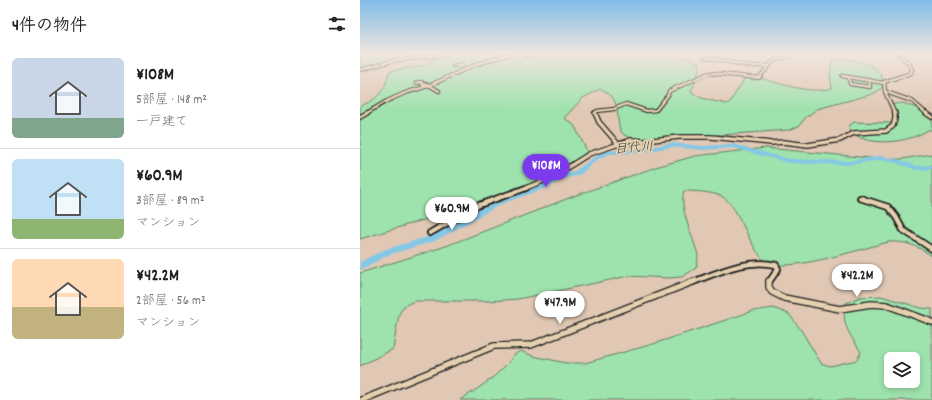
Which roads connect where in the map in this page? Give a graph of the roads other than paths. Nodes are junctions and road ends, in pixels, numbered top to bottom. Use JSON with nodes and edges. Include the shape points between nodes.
{"nodes":[{"id":1,"x":455,"y":73,"type":"edge"},
{"id":2,"x":764,"y":73,"type":"edge"},
{"id":3,"x":911,"y":73,"type":"edge"},
{"id":4,"x":842,"y":76,"type":"dead end"},
{"id":5,"x":849,"y":77,"type":"junction"},
{"id":6,"x":869,"y":80,"type":"junction"},
{"id":7,"x":416,"y":83,"type":"dead end"},
{"id":8,"x":884,"y":83,"type":"junction"},
{"id":9,"x":430,"y":85,"type":"junction"},
{"id":10,"x":439,"y":91,"type":"dead end"},
{"id":11,"x":886,"y":92,"type":"junction"},
{"id":12,"x":360,"y":117,"type":"edge"},
{"id":13,"x":932,"y":117,"type":"edge"},
{"id":14,"x":619,"y":145,"type":"junction"},
{"id":15,"x":860,"y":198,"type":"dead end"},
{"id":16,"x":430,"y":233,"type":"dead end"},
{"id":17,"x":932,"y":249,"type":"edge"},
{"id":18,"x":932,"y":322,"type":"edge"},
{"id":19,"x":362,"y":400,"type":"edge"}],
"edges":[{"from":1,"to":9,"type":"street"},
{"from":2,"to":14,"type":"street","via":[[759,78],[709,73],[669,91],[656,110],[647,111],[626,104],[614,109],[597,111],[595,113],[599,122]]},
{"from":3,"to":8,"type":"street"},
{"from":4,"to":5,"type":"street"},
{"from":5,"to":6,"type":"street"},
{"from":5,"to":6,"type":"street","via":[[850,84],[870,87]]},
{"from":6,"to":8,"type":"street"},
{"from":7,"to":9,"type":"street"},
{"from":8,"to":11,"type":"street"},
{"from":9,"to":10,"type":"street"},
{"from":9,"to":12,"type":"street","via":[[387,101]]},
{"from":11,"to":13,"type":"street","via":[[912,101]]},
{"from":11,"to":14,"type":"street","via":[[896,117],[893,128],[871,133],[852,133],[835,142],[801,146],[780,141],[771,143],[711,137],[631,140]]},
{"from":14,"to":16,"type":"street","via":[[589,154],[551,178],[479,205]]},
{"from":15,"to":17,"type":"street","via":[[888,207],[903,230]]},
{"from":18,"to":19,"type":"street","via":[[901,309],[877,303],[845,309],[787,299],[774,293],[769,286],[769,281],[778,269],[776,265],[764,262],[730,268],[531,345],[494,346]]}]}
